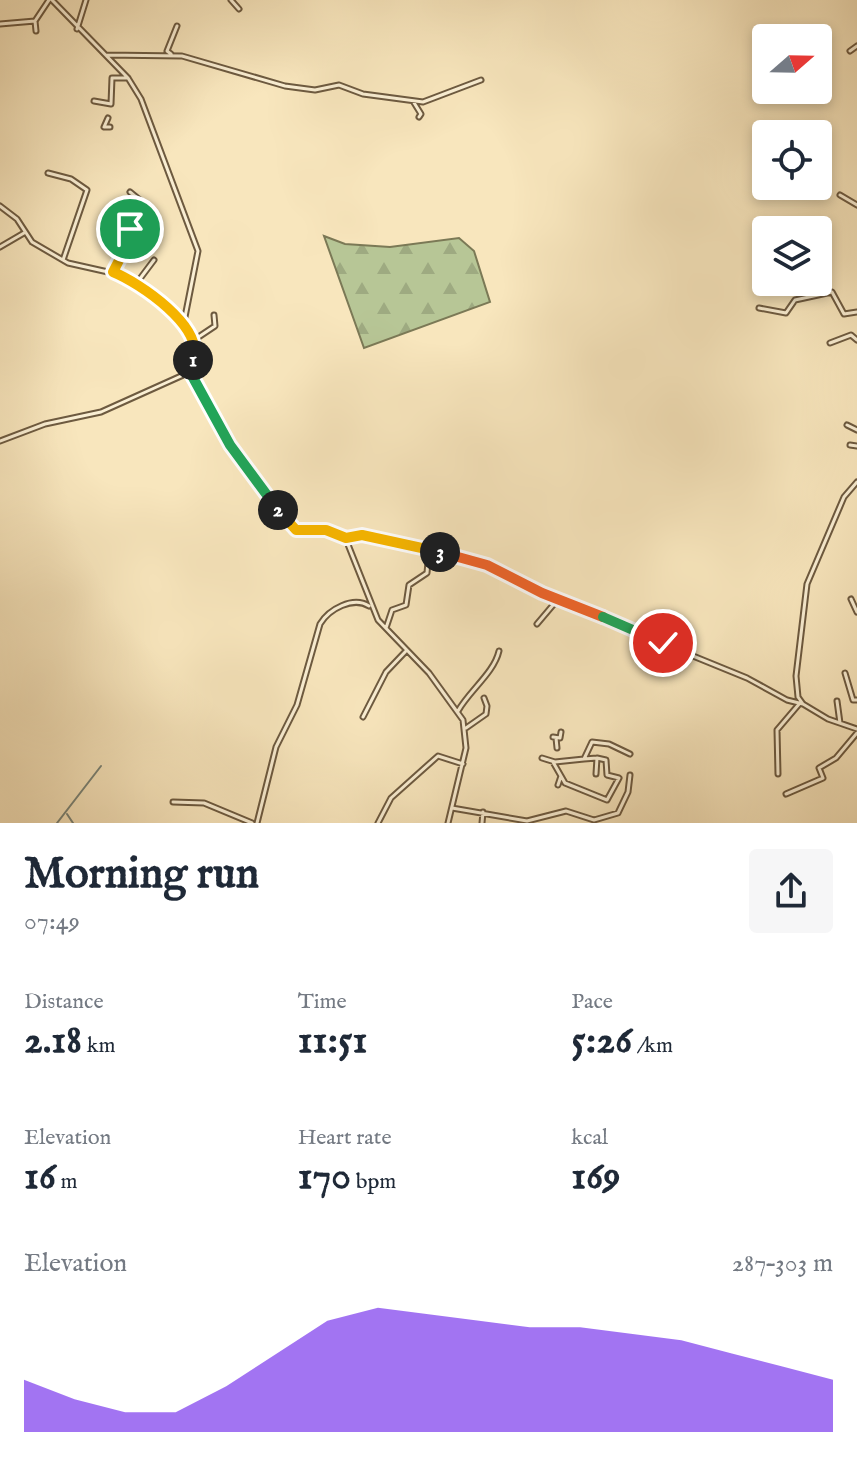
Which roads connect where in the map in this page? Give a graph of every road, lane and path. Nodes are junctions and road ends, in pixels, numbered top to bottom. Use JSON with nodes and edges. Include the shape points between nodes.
{"nodes":[{"id":1,"x":50,"y":0,"type":"edge"},
{"id":2,"x":86,"y":0,"type":"edge"},
{"id":3,"x":231,"y":0,"type":"edge"},
{"id":4,"x":239,"y":9,"type":"dead end"},
{"id":5,"x":35,"y":21,"type":"junction"},
{"id":6,"x":0,"y":24,"type":"edge"},
{"id":7,"x":177,"y":26,"type":"dead end"},
{"id":8,"x":77,"y":29,"type":"junction"},
{"id":9,"x":36,"y":31,"type":"dead end"},
{"id":10,"x":857,"y":46,"type":"edge"},
{"id":11,"x":850,"y":51,"type":"dead end"},
{"id":12,"x":104,"y":55,"type":"junction"},
{"id":13,"x":182,"y":56,"type":"junction"},
{"id":14,"x":128,"y":78,"type":"junction"},
{"id":15,"x":481,"y":80,"type":"dead end"},
{"id":16,"x":94,"y":101,"type":"dead end"},
{"id":17,"x":413,"y":101,"type":"junction"},
{"id":18,"x":419,"y":117,"type":"dead end"},
{"id":19,"x":108,"y":118,"type":"dead end"},
{"id":20,"x":110,"y":127,"type":"dead end"},
{"id":21,"x":48,"y":173,"type":"dead end"},
{"id":22,"x":130,"y":192,"type":"dead end"},
{"id":23,"x":840,"y":195,"type":"dead end"},
{"id":24,"x":857,"y":205,"type":"edge"},
{"id":25,"x":2,"y":207,"type":"edge"},
{"id":26,"x":0,"y":214,"type":"edge"},
{"id":27,"x":130,"y":229,"type":"dead end"},
{"id":28,"x":24,"y":233,"type":"junction"},
{"id":29,"x":131,"y":237,"type":"junction"},
{"id":30,"x":0,"y":247,"type":"edge"},
{"id":31,"x":63,"y":260,"type":"junction"},
{"id":32,"x":154,"y":260,"type":"dead end"},
{"id":33,"x":113,"y":272,"type":"junction"},
{"id":34,"x":136,"y":284,"type":"junction"},
{"id":35,"x":759,"y":308,"type":"dead end"},
{"id":36,"x":857,"y":312,"type":"edge"},
{"id":37,"x":214,"y":315,"type":"dead end"},
{"id":38,"x":184,"y":322,"type":"junction"},
{"id":39,"x":194,"y":340,"type":"junction"},
{"id":40,"x":857,"y":340,"type":"edge"},
{"id":41,"x":830,"y":343,"type":"dead end"},
{"id":42,"x":190,"y":372,"type":"junction"},
{"id":43,"x":847,"y":425,"type":"dead end"},
{"id":44,"x":857,"y":430,"type":"edge"},
{"id":45,"x":0,"y":441,"type":"edge"},
{"id":46,"x":850,"y":445,"type":"dead end"},
{"id":47,"x":857,"y":446,"type":"edge"},
{"id":48,"x":857,"y":482,"type":"edge"},
{"id":49,"x":346,"y":538,"type":"junction"},
{"id":50,"x":429,"y":550,"type":"junction"},
{"id":51,"x":559,"y":598,"type":"junction"},
{"id":52,"x":851,"y":599,"type":"dead end"},
{"id":53,"x":372,"y":608,"type":"junction"},
{"id":54,"x":857,"y":612,"type":"edge"},
{"id":55,"x":537,"y":624,"type":"dead end"},
{"id":56,"x":385,"y":629,"type":"junction"},
{"id":57,"x":406,"y":651,"type":"junction"},
{"id":58,"x":499,"y":651,"type":"dead end"},
{"id":59,"x":845,"y":673,"type":"dead end"},
{"id":60,"x":484,"y":698,"type":"dead end"},
{"id":61,"x":857,"y":700,"type":"edge"},
{"id":62,"x":837,"y":701,"type":"dead end"},
{"id":63,"x":802,"y":703,"type":"junction"},
{"id":64,"x":458,"y":711,"type":"junction"},
{"id":65,"x":363,"y":717,"type":"dead end"},
{"id":66,"x":840,"y":723,"type":"junction"},
{"id":67,"x":466,"y":728,"type":"junction"},
{"id":68,"x":857,"y":731,"type":"edge"},
{"id":69,"x":561,"y":732,"type":"dead end"},
{"id":70,"x":557,"y":748,"type":"dead end"},
{"id":71,"x":630,"y":754,"type":"dead end"},
{"id":72,"x":542,"y":758,"type":"dead end"},
{"id":73,"x":597,"y":758,"type":"junction"},
{"id":74,"x":584,"y":759,"type":"junction"},
{"id":75,"x":553,"y":762,"type":"junction"},
{"id":76,"x":463,"y":764,"type":"junction"},
{"id":77,"x":596,"y":774,"type":"dead end"},
{"id":78,"x":778,"y":774,"type":"dead end"},
{"id":79,"x":630,"y":775,"type":"dead end"},
{"id":80,"x":561,"y":776,"type":"junction"},
{"id":81,"x":558,"y":785,"type":"dead end"},
{"id":82,"x":786,"y":794,"type":"dead end"},
{"id":83,"x":173,"y":802,"type":"dead end"},
{"id":84,"x":452,"y":808,"type":"junction"},
{"id":85,"x":483,"y":812,"type":"junction"},
{"id":86,"x":519,"y":821,"type":"edge"},
{"id":87,"x":254,"y":823,"type":"edge"},
{"id":88,"x":378,"y":823,"type":"edge"},
{"id":89,"x":448,"y":823,"type":"edge"},
{"id":90,"x":482,"y":823,"type":"edge"}],
"edges":[{"from":1,"to":5,"type":"street"},
{"from":1,"to":8,"type":"street"},
{"from":2,"to":8,"type":"street"},
{"from":3,"to":4,"type":"street"},
{"from":5,"to":6,"type":"street"},
{"from":5,"to":9,"type":"street"},
{"from":7,"to":13,"type":"street","via":[[167,51]]},
{"from":8,"to":12,"type":"street"},
{"from":10,"to":11,"type":"street"},
{"from":12,"to":13,"type":"street"},
{"from":12,"to":14,"type":"street"},
{"from":13,"to":17,"type":"street","via":[[285,86],[315,90],[339,85]]},
{"from":14,"to":16,"type":"street","via":[[112,78],[111,104]]},
{"from":14,"to":38,"type":"street","via":[[141,99],[198,251]]},
{"from":15,"to":17,"type":"street","via":[[429,101]]},
{"from":17,"to":18,"type":"street"},
{"from":19,"to":20,"type":"street","via":[[104,127]]},
{"from":21,"to":31,"type":"street","via":[[87,190]]},
{"from":22,"to":29,"type":"street","via":[[147,206]]},
{"from":23,"to":24,"type":"street"},
{"from":25,"to":26,"type":"street"},
{"from":25,"to":28,"type":"street"},
{"from":27,"to":29,"type":"street"},
{"from":28,"to":30,"type":"street"},
{"from":28,"to":31,"type":"street"},
{"from":29,"to":33,"type":"street"},
{"from":31,"to":33,"type":"street"},
{"from":32,"to":34,"type":"street"},
{"from":33,"to":34,"type":"street"},
{"from":34,"to":38,"type":"street"},
{"from":35,"to":36,"type":"street","via":[[786,313],[795,300],[832,292],[844,314]]},
{"from":37,"to":39,"type":"street","via":[[215,326]]},
{"from":38,"to":39,"type":"street"},
{"from":39,"to":42,"type":"street"},
{"from":40,"to":41,"type":"street","via":[[851,335]]},
{"from":42,"to":45,"type":"street","via":[[101,412]]},
{"from":42,"to":49,"type":"street","via":[[230,445],[288,525]]},
{"from":43,"to":44,"type":"street"},
{"from":46,"to":47,"type":"street"},
{"from":48,"to":63,"type":"street","via":[[844,497],[807,584],[796,676]]},
{"from":49,"to":50,"type":"street","via":[[362,535]]},
{"from":49,"to":53,"type":"street"},
{"from":50,"to":51,"type":"street","via":[[487,565]]},
{"from":50,"to":56,"type":"street","via":[[427,573],[409,585],[406,605],[392,610]]},
{"from":51,"to":55,"type":"street"},
{"from":51,"to":63,"type":"street"},
{"from":52,"to":54,"type":"street"},
{"from":53,"to":56,"type":"street"},
{"from":53,"to":87,"type":"street","via":[[354,602],[328,614],[320,624]]},
{"from":56,"to":57,"type":"street"},
{"from":57,"to":64,"type":"street"},
{"from":57,"to":65,"type":"street","via":[[382,678]]},
{"from":58,"to":64,"type":"street"},
{"from":59,"to":61,"type":"street"},
{"from":60,"to":67,"type":"street","via":[[486,714]]},
{"from":62,"to":66,"type":"street"},
{"from":63,"to":66,"type":"street"},
{"from":63,"to":78,"type":"street","via":[[777,730]]},
{"from":64,"to":67,"type":"street"},
{"from":66,"to":68,"type":"street"},
{"from":67,"to":76,"type":"street"},
{"from":68,"to":82,"type":"street","via":[[836,758],[819,768],[823,778]]},
{"from":69,"to":70,"type":"street","via":[[554,738]]},
{"from":71,"to":74,"type":"street","via":[[592,742]]},
{"from":72,"to":75,"type":"street"},
{"from":73,"to":74,"type":"street"},
{"from":73,"to":77,"type":"street"},
{"from":73,"to":80,"type":"street","via":[[606,760],[607,775],[619,778],[607,800],[565,783]]},
{"from":74,"to":75,"type":"street"},
{"from":75,"to":80,"type":"street"},
{"from":76,"to":84,"type":"street"},
{"from":76,"to":88,"type":"street","via":[[438,756],[391,798]]},
{"from":79,"to":86,"type":"street","via":[[628,792],[614,816],[594,820],[566,811]]},
{"from":80,"to":81,"type":"street"},
{"from":83,"to":87,"type":"street","via":[[204,803]]},
{"from":84,"to":85,"type":"street"},
{"from":84,"to":89,"type":"street"},
{"from":85,"to":86,"type":"street"},
{"from":85,"to":90,"type":"street"}]}
